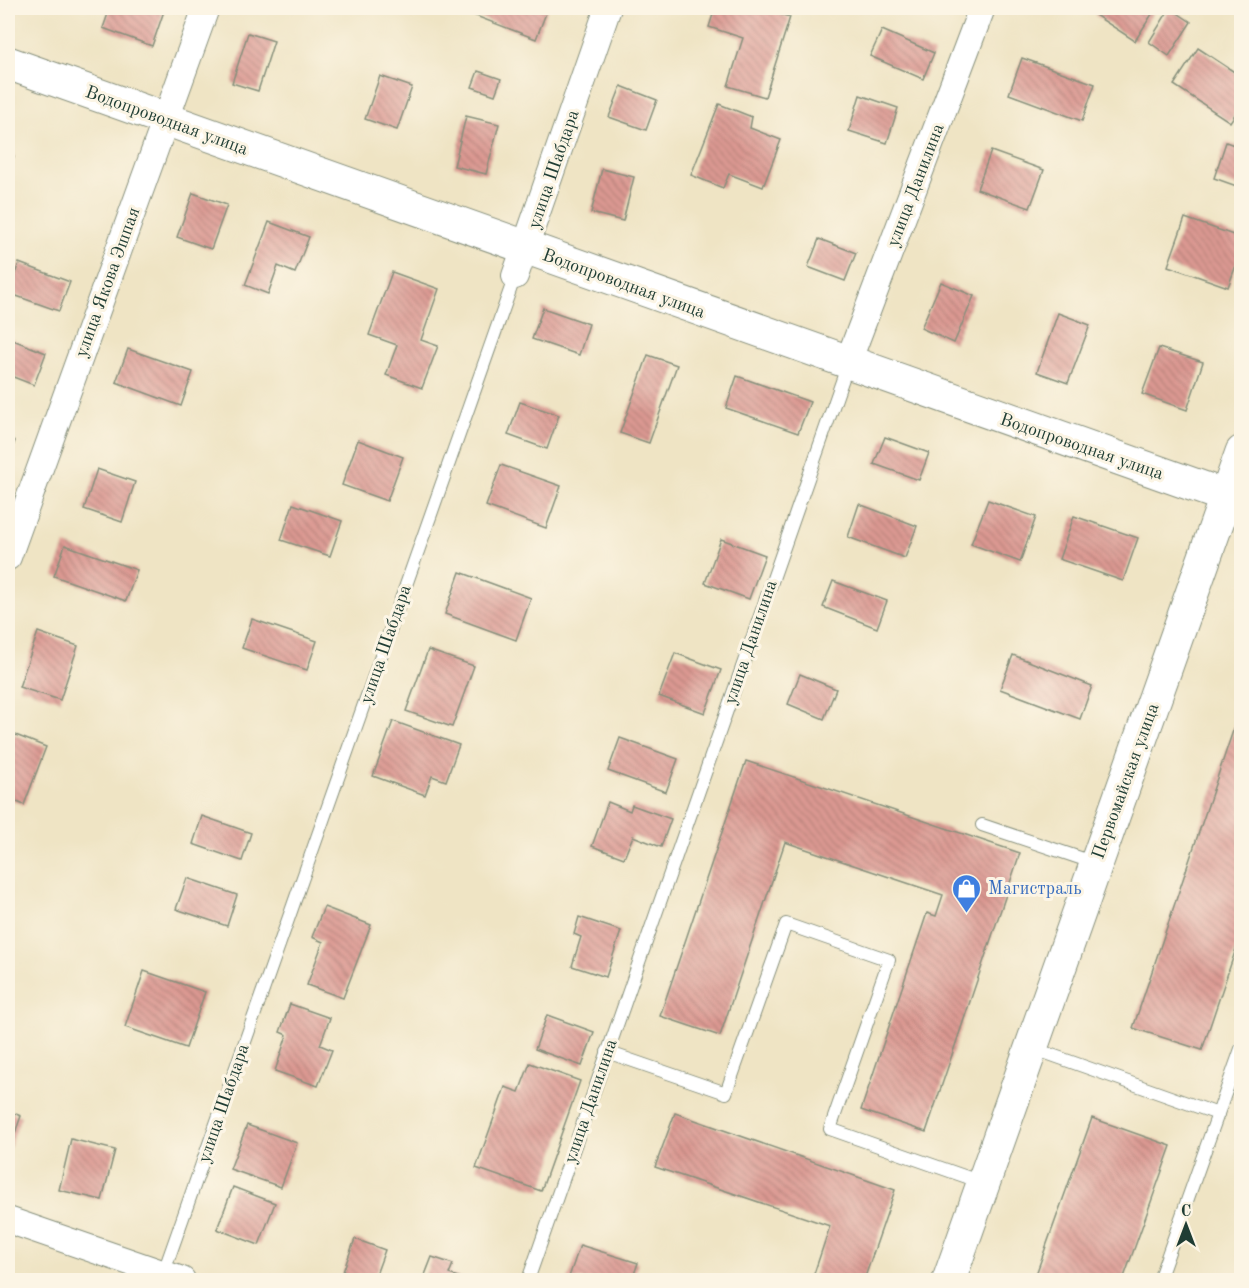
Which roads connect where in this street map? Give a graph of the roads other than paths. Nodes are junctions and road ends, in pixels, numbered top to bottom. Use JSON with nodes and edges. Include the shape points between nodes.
{"nodes":[{"id":1,"x":206,"y":8,"type":"edge"},
{"id":2,"x":608,"y":8,"type":"edge"},
{"id":3,"x":982,"y":8,"type":"edge"},
{"id":4,"x":8,"y":63,"type":"edge"},
{"id":5,"x":166,"y":119,"type":"junction"},
{"id":6,"x":520,"y":262,"type":"junction"},
{"id":7,"x":848,"y":362,"type":"junction"},
{"id":8,"x":1242,"y":452,"type":"edge"},
{"id":9,"x":1234,"y":499,"type":"edge"},
{"id":10,"x":8,"y":557,"type":"edge"},
{"id":11,"x":982,"y":825,"type":"dead end"},
{"id":12,"x":1096,"y":863,"type":"junction"},
{"id":13,"x":1242,"y":1046,"type":"edge"},
{"id":14,"x":1030,"y":1047,"type":"junction"},
{"id":15,"x":607,"y":1052,"type":"junction"},
{"id":16,"x":1218,"y":1114,"type":"junction"},
{"id":17,"x":982,"y":1182,"type":"junction"},
{"id":18,"x":8,"y":1220,"type":"edge"},
{"id":19,"x":168,"y":1278,"type":"edge"},
{"id":20,"x":528,"y":1281,"type":"edge"},
{"id":21,"x":949,"y":1281,"type":"edge"},
{"id":22,"x":1160,"y":1281,"type":"edge"}],
"edges":[{"from":1,"to":5,"type":"street","name":"улица Якова Эшпая"},
{"from":2,"to":6,"type":"street","name":"улица Шабдара"},
{"from":3,"to":7,"type":"street","name":"улица Данилина"},
{"from":4,"to":5,"type":"main road","name":"Водопроводная улица"},
{"from":5,"to":6,"type":"main road","name":"Водопроводная улица"},
{"from":5,"to":10,"type":"street","name":"улица Якова Эшпая"},
{"from":6,"to":7,"type":"main road","name":"Водопроводная улица"},
{"from":6,"to":19,"type":"lane","name":"улица Шабдара"},
{"from":7,"to":9,"type":"main road","name":"Водопроводная улица"},
{"from":7,"to":15,"type":"lane","name":"улица Данилина"},
{"from":8,"to":9,"type":"main road","name":"Первомайская улица"},
{"from":9,"to":12,"type":"main road","name":"Первомайская улица"},
{"from":11,"to":12,"type":"lane"},
{"from":12,"to":14,"type":"main road","name":"Первомайская улица"},
{"from":13,"to":16,"type":"lane"},
{"from":14,"to":16,"type":"lane"},
{"from":14,"to":17,"type":"main road","name":"Первомайская улица"},
{"from":15,"to":17,"type":"lane","via":[[726,1093],[786,924],[889,960],[830,1129]]},
{"from":15,"to":20,"type":"lane","name":"улица Данилина"},
{"from":16,"to":22,"type":"lane"},
{"from":17,"to":21,"type":"main road","name":"Первомайская улица"},
{"from":18,"to":19,"type":"street"}]}
